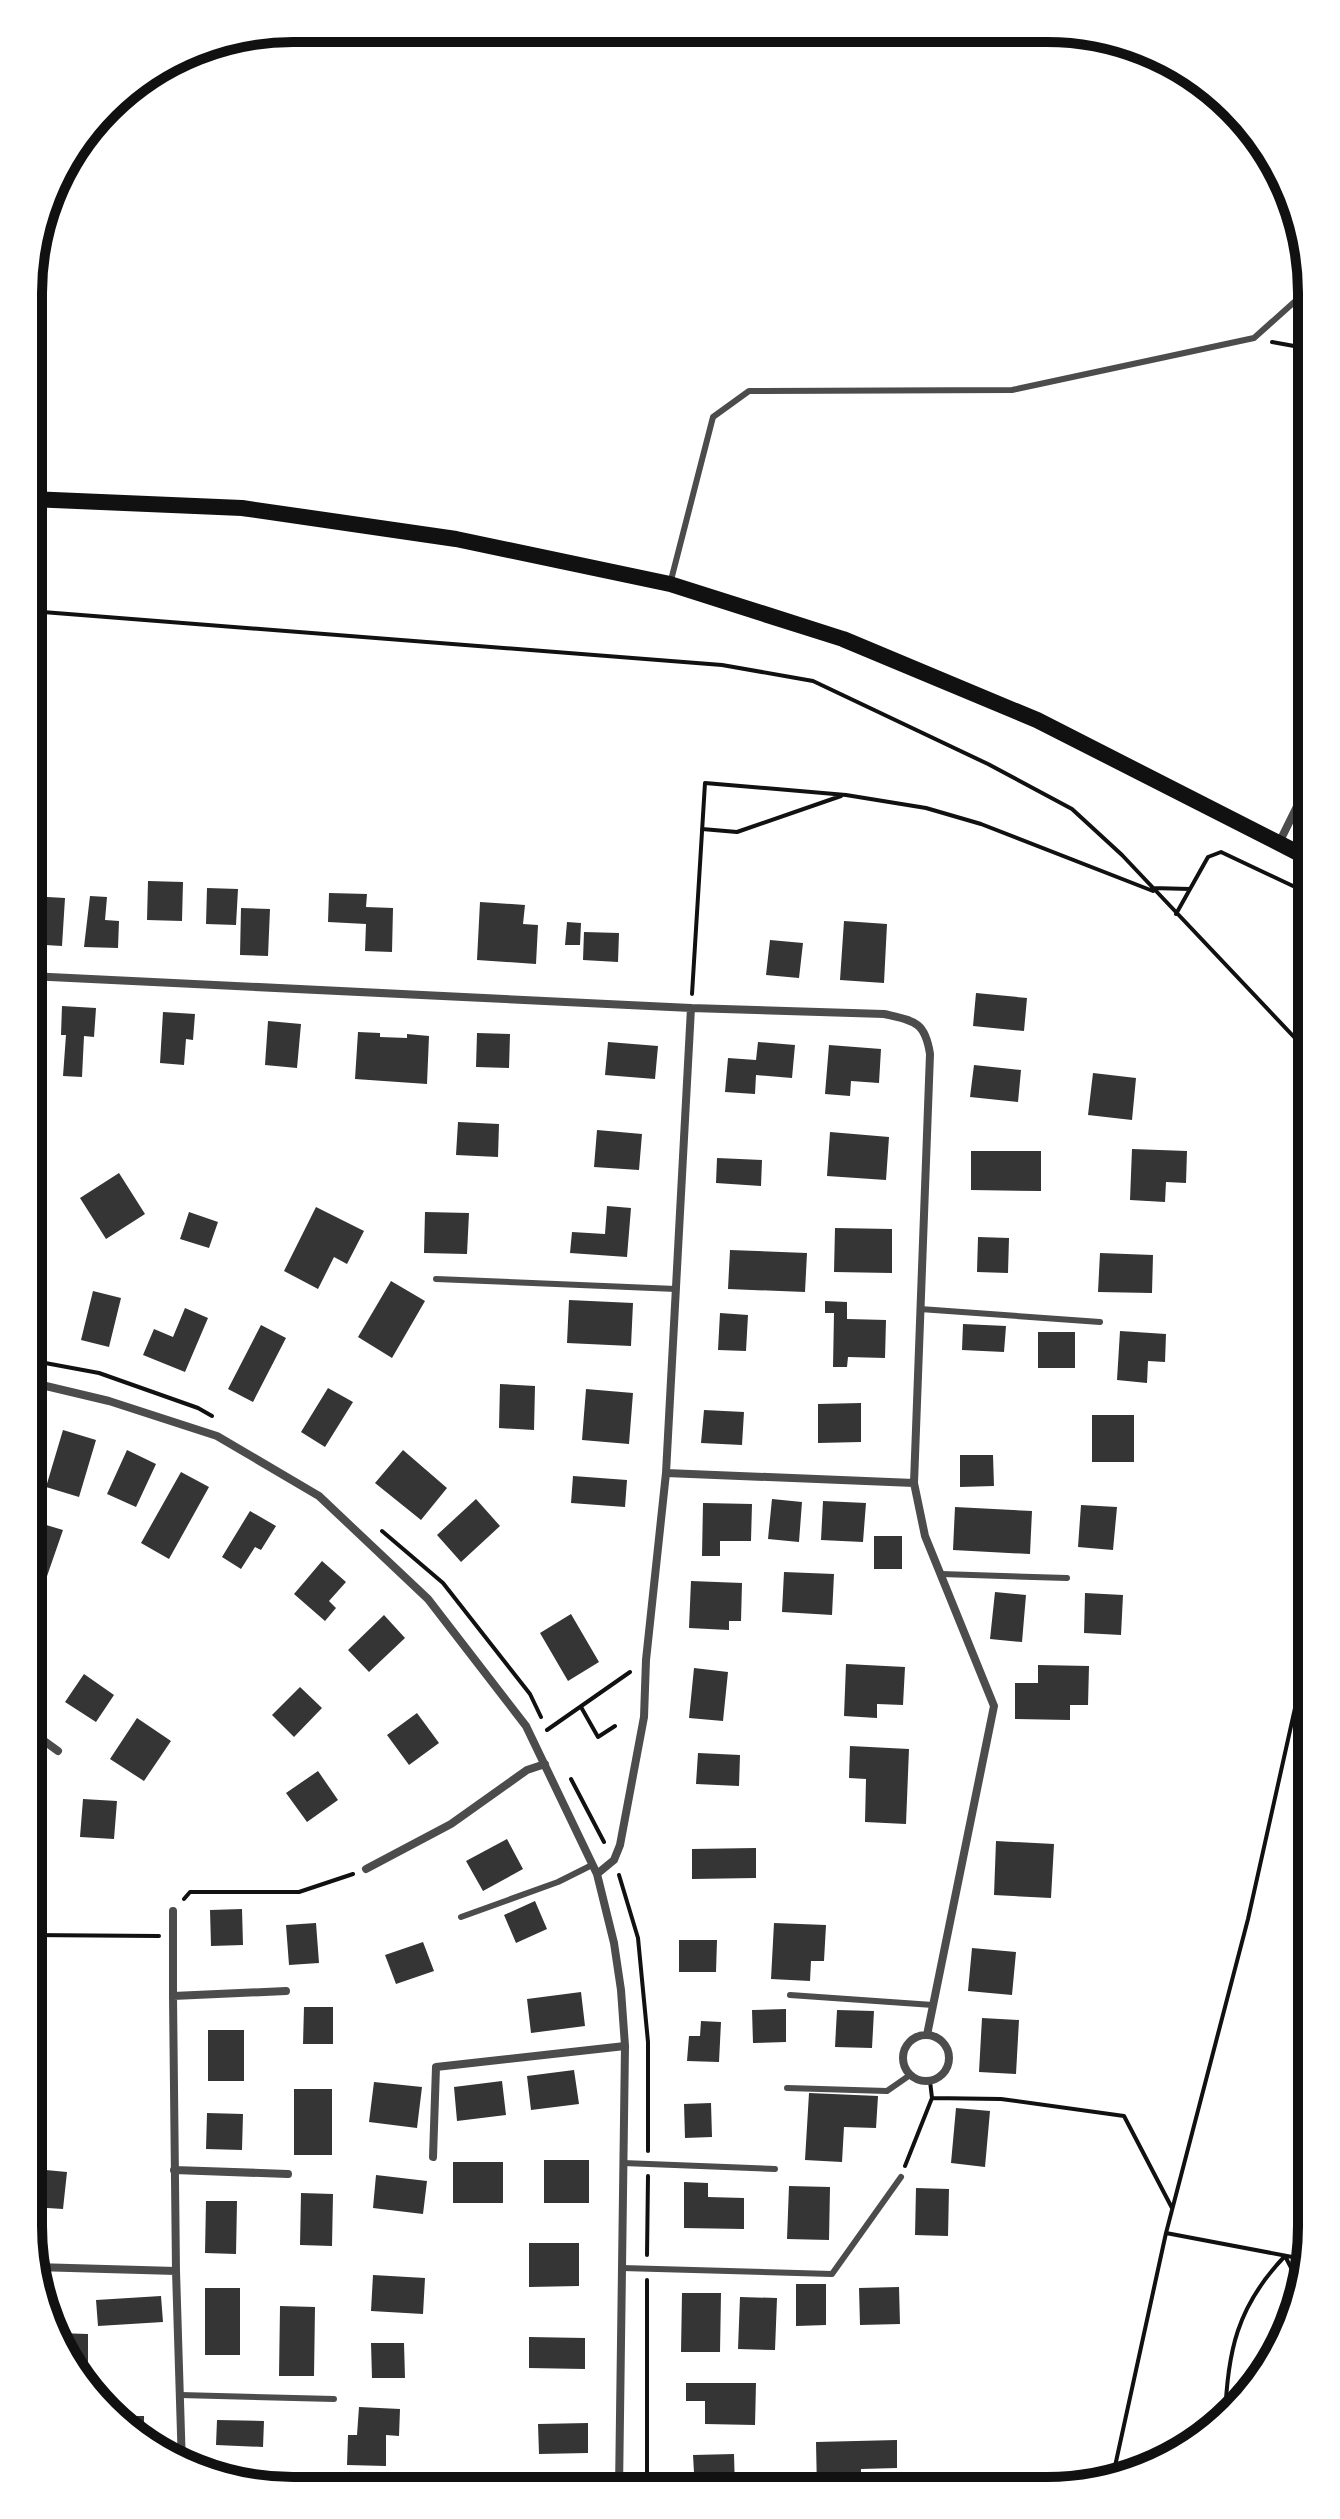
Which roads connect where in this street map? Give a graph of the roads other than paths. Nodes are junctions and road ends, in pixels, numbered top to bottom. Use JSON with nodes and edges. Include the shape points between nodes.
{"nodes":[{"id":1,"x":1298,"y":299,"type":"edge"},
{"id":2,"x":42,"y":500,"type":"edge"},
{"id":3,"x":670,"y":584,"type":"junction"},
{"id":4,"x":1298,"y":805,"type":"edge"},
{"id":5,"x":1279,"y":843,"type":"junction"},
{"id":6,"x":1298,"y":853,"type":"edge"},
{"id":7,"x":42,"y":977,"type":"edge"},
{"id":8,"x":691,"y":1008,"type":"junction"},
{"id":9,"x":436,"y":1279,"type":"dead end"},
{"id":10,"x":676,"y":1289,"type":"junction"},
{"id":11,"x":920,"y":1309,"type":"junction"},
{"id":12,"x":1100,"y":1322,"type":"dead end"},
{"id":13,"x":42,"y":1385,"type":"edge"},
{"id":14,"x":666,"y":1473,"type":"junction"},
{"id":15,"x":914,"y":1483,"type":"junction"},
{"id":16,"x":941,"y":1574,"type":"junction"},
{"id":17,"x":1067,"y":1578,"type":"dead end"},
{"id":18,"x":42,"y":1739,"type":"edge"},
{"id":19,"x":58,"y":1751,"type":"dead end"},
{"id":20,"x":545,"y":1764,"type":"junction"},
{"id":21,"x":366,"y":1869,"type":"road end"},
{"id":22,"x":594,"y":1870,"type":"junction"},
{"id":23,"x":173,"y":1911,"type":"road end"},
{"id":24,"x":461,"y":1917,"type":"dead end"},
{"id":25,"x":286,"y":1991,"type":"dead end"},
{"id":26,"x":790,"y":1995,"type":"dead end"},
{"id":27,"x":173,"y":1996,"type":"junction"},
{"id":28,"x":933,"y":2005,"type":"junction"},
{"id":29,"x":927,"y":2035,"type":"junction"},
{"id":30,"x":625,"y":2046,"type":"junction"},
{"id":31,"x":910,"y":2075,"type":"junction"},
{"id":32,"x":787,"y":2088,"type":"dead end"},
{"id":33,"x":433,"y":2157,"type":"dead end"},
{"id":34,"x":623,"y":2163,"type":"junction"},
{"id":35,"x":775,"y":2169,"type":"dead end"},
{"id":36,"x":174,"y":2170,"type":"junction"},
{"id":37,"x":288,"y":2174,"type":"dead end"},
{"id":38,"x":901,"y":2177,"type":"road end"},
{"id":39,"x":46,"y":2267,"type":"edge"},
{"id":40,"x":622,"y":2268,"type":"junction"},
{"id":41,"x":176,"y":2271,"type":"junction"},
{"id":42,"x":180,"y":2395,"type":"junction"},
{"id":43,"x":334,"y":2399,"type":"dead end"},
{"id":44,"x":182,"y":2451,"type":"edge"},
{"id":45,"x":619,"y":2477,"type":"edge"}],
"edges":[{"from":1,"to":3,"type":"lane","via":[[1254,338],[1012,390],[749,391],[713,417]]},
{"from":2,"to":3,"type":"main road","via":[[242,508],[456,539]]},
{"from":3,"to":5,"type":"main road","via":[[843,639],[1037,720]]},
{"from":4,"to":5,"type":"street"},
{"from":5,"to":6,"type":"main road"},
{"from":7,"to":8,"type":"street"},
{"from":8,"to":10,"type":"street"},
{"from":8,"to":11,"type":"street","via":[[884,1014],[914,1021],[927,1034]]},
{"from":9,"to":10,"type":"lane"},
{"from":10,"to":14,"type":"street"},
{"from":11,"to":12,"type":"lane"},
{"from":11,"to":15,"type":"street"},
{"from":13,"to":20,"type":"street","via":[[217,1436],[319,1496],[428,1599],[526,1726]]},
{"from":14,"to":15,"type":"street"},
{"from":14,"to":22,"type":"street","via":[[644,1717],[620,1845],[614,1860]]},
{"from":15,"to":16,"type":"street","via":[[925,1536]]},
{"from":16,"to":17,"type":"lane"},
{"from":16,"to":28,"type":"street","via":[[994,1706]]},
{"from":18,"to":19,"type":"street"},
{"from":20,"to":21,"type":"street","via":[[527,1770],[451,1824]]},
{"from":20,"to":22,"type":"street"},
{"from":22,"to":24,"type":"lane"},
{"from":22,"to":30,"type":"street","via":[[614,1943]]},
{"from":23,"to":27,"type":"street"},
{"from":25,"to":27,"type":"street"},
{"from":26,"to":28,"type":"lane"},
{"from":27,"to":36,"type":"street"},
{"from":28,"to":29,"type":"street"},
{"from":29,"to":31,"type":"street","via":[[905,2047],[903,2063]]},
{"from":29,"to":31,"type":"street","via":[[944,2044],[949,2058],[941,2076],[930,2081]]},
{"from":30,"to":33,"type":"street","via":[[436,2067]]},
{"from":30,"to":34,"type":"street"},
{"from":31,"to":32,"type":"lane","via":[[887,2091]]},
{"from":34,"to":35,"type":"lane"},
{"from":34,"to":40,"type":"street"},
{"from":36,"to":37,"type":"street"},
{"from":36,"to":41,"type":"street"},
{"from":38,"to":40,"type":"lane","via":[[832,2274]]},
{"from":39,"to":41,"type":"street"},
{"from":40,"to":45,"type":"street"},
{"from":41,"to":42,"type":"street"},
{"from":42,"to":43,"type":"lane"},
{"from":42,"to":44,"type":"street"}]}
